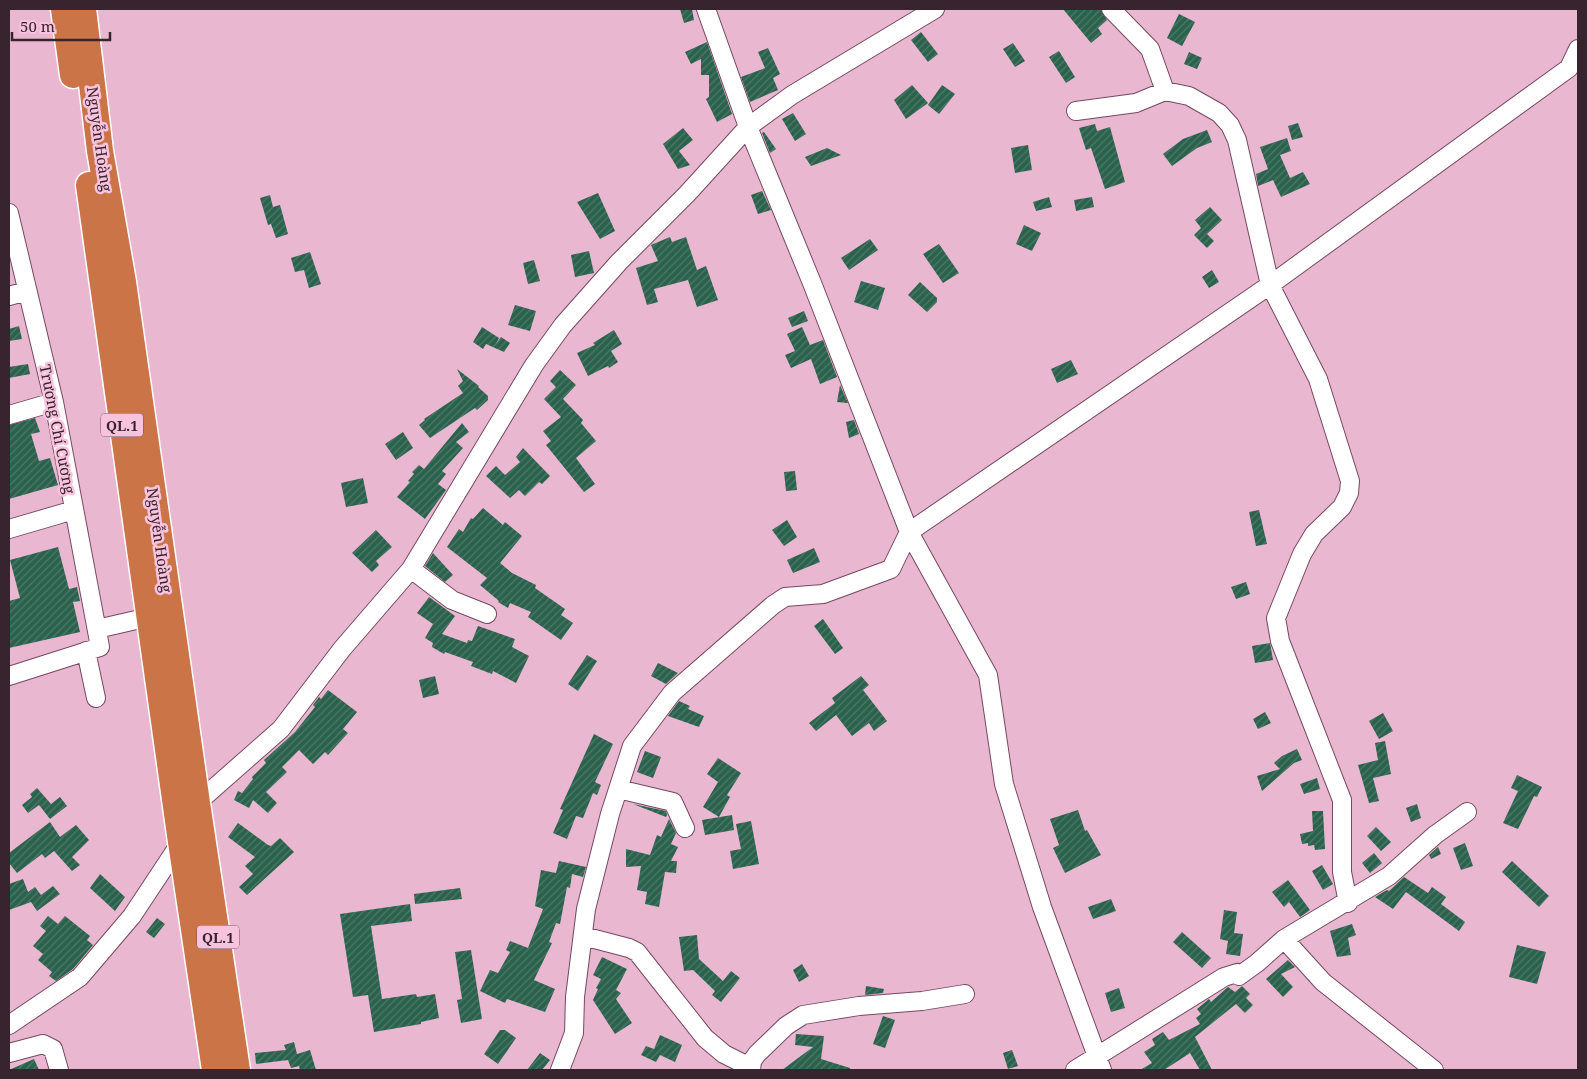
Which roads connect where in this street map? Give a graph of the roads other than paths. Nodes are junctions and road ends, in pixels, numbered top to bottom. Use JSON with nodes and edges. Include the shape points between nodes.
{"nodes":[{"id":1,"x":64,"y":9,"type":"edge"},
{"id":2,"x":83,"y":9,"type":"edge"},
{"id":3,"x":706,"y":9,"type":"edge"},
{"id":4,"x":935,"y":9,"type":"edge"},
{"id":5,"x":1111,"y":9,"type":"edge"},
{"id":6,"x":1578,"y":49,"type":"edge"},
{"id":7,"x":1165,"y":91,"type":"junction"},
{"id":8,"x":1076,"y":111,"type":"dead end"},
{"id":9,"x":748,"y":127,"type":"junction"},
{"id":10,"x":9,"y":213,"type":"edge"},
{"id":11,"x":1270,"y":285,"type":"junction"},
{"id":12,"x":27,"y":291,"type":"junction"},
{"id":13,"x":9,"y":296,"type":"edge"},
{"id":14,"x":54,"y":402,"type":"junction"},
{"id":15,"x":9,"y":415,"type":"edge"},
{"id":16,"x":74,"y":510,"type":"junction"},
{"id":17,"x":9,"y":529,"type":"edge"},
{"id":18,"x":909,"y":532,"type":"junction"},
{"id":19,"x":411,"y":569,"type":"junction"},
{"id":20,"x":487,"y":614,"type":"dead end"},
{"id":21,"x":149,"y":617,"type":"junction"},
{"id":22,"x":97,"y":629,"type":"junction"},
{"id":23,"x":93,"y":649,"type":"junction"},
{"id":24,"x":9,"y":676,"type":"edge"},
{"id":25,"x":96,"y":698,"type":"dead end"},
{"id":26,"x":618,"y":789,"type":"junction"},
{"id":27,"x":197,"y":803,"type":"junction"},
{"id":28,"x":1467,"y":812,"type":"dead end"},
{"id":29,"x":685,"y":828,"type":"dead end"},
{"id":30,"x":181,"y":842,"type":"junction"},
{"id":31,"x":1348,"y":903,"type":"junction"},
{"id":32,"x":583,"y":936,"type":"junction"},
{"id":33,"x":1284,"y":940,"type":"junction"},
{"id":34,"x":965,"y":994,"type":"dead end"},
{"id":35,"x":9,"y":1025,"type":"edge"},
{"id":36,"x":9,"y":1052,"type":"edge"},
{"id":37,"x":1099,"y":1063,"type":"edge"},
{"id":38,"x":750,"y":1069,"type":"edge"},
{"id":39,"x":59,"y":1070,"type":"edge"},
{"id":40,"x":215,"y":1070,"type":"edge"},
{"id":41,"x":237,"y":1070,"type":"edge"},
{"id":42,"x":560,"y":1070,"type":"edge"},
{"id":43,"x":1075,"y":1070,"type":"edge"},
{"id":44,"x":1434,"y":1070,"type":"edge"}],
"edges":[{"from":1,"to":21,"type":"highway","name":"Nguyễn Hoàng","number":"QL.1"},
{"from":2,"to":27,"type":"highway","name":"Nguyễn Hoàng","number":"QL.1","via":[[100,152],[123,282]]},
{"from":3,"to":9,"type":"street"},
{"from":4,"to":9,"type":"street","via":[[792,95]]},
{"from":5,"to":7,"type":"street","via":[[1150,49]]},
{"from":6,"to":11,"type":"street","via":[[1569,68]]},
{"from":7,"to":8,"type":"street","via":[[1136,103]]},
{"from":7,"to":11,"type":"street","via":[[1189,96],[1218,113],[1230,125],[1241,151]]},
{"from":9,"to":18,"type":"street"},
{"from":9,"to":19,"type":"street","via":[[563,325],[529,374]]},
{"from":10,"to":12,"type":"street","name":"Trương Chí Cương"},
{"from":11,"to":18,"type":"street"},
{"from":11,"to":31,"type":"street","via":[[1318,379],[1350,481],[1349,493],[1342,507],[1308,542],[1276,618],[1280,641],[1342,800],[1342,872]]},
{"from":12,"to":13,"type":"street"},
{"from":12,"to":14,"type":"street","name":"Trương Chí Cương"},
{"from":14,"to":15,"type":"street"},
{"from":14,"to":16,"type":"street","name":"Trương Chí Cương"},
{"from":16,"to":17,"type":"street"},
{"from":16,"to":22,"type":"street","name":"Trương Chí Cương"},
{"from":18,"to":26,"type":"street","via":[[891,569],[823,594],[785,597],[672,693],[632,746]]},
{"from":18,"to":37,"type":"street","via":[[988,675],[1004,784],[1042,907]]},
{"from":19,"to":20,"type":"street","via":[[452,600]]},
{"from":19,"to":27,"type":"street","via":[[342,649],[281,729]]},
{"from":21,"to":22,"type":"street"},
{"from":21,"to":30,"type":"highway","name":"Nguyễn Hoàng","number":"QL.1"},
{"from":22,"to":23,"type":"street","name":"Trương Chí Cương"},
{"from":23,"to":24,"type":"street"},
{"from":23,"to":25,"type":"street","name":"Trương Chí Cương"},
{"from":26,"to":29,"type":"street","via":[[673,802]]},
{"from":26,"to":32,"type":"street","via":[[589,900]]},
{"from":27,"to":41,"type":"highway","name":"Nguyễn Hoàng","number":"QL.1"},
{"from":28,"to":31,"type":"street","via":[[1435,835],[1389,876]]},
{"from":30,"to":35,"type":"street","via":[[132,916],[80,977]]},
{"from":30,"to":40,"type":"highway","name":"Nguyễn Hoàng","number":"QL.1"},
{"from":31,"to":33,"type":"street"},
{"from":32,"to":38,"type":"street","via":[[637,952],[705,1038]]},
{"from":32,"to":42,"type":"street","via":[[574,997],[574,1033]]},
{"from":33,"to":37,"type":"street","via":[[1239,976],[1237,973],[1224,977]]},
{"from":33,"to":44,"type":"street","via":[[1323,982]]},
{"from":34,"to":38,"type":"street","via":[[803,1015],[786,1026],[757,1054]]},
{"from":36,"to":39,"type":"street","via":[[44,1044],[52,1049]]},
{"from":37,"to":43,"type":"street"}]}
